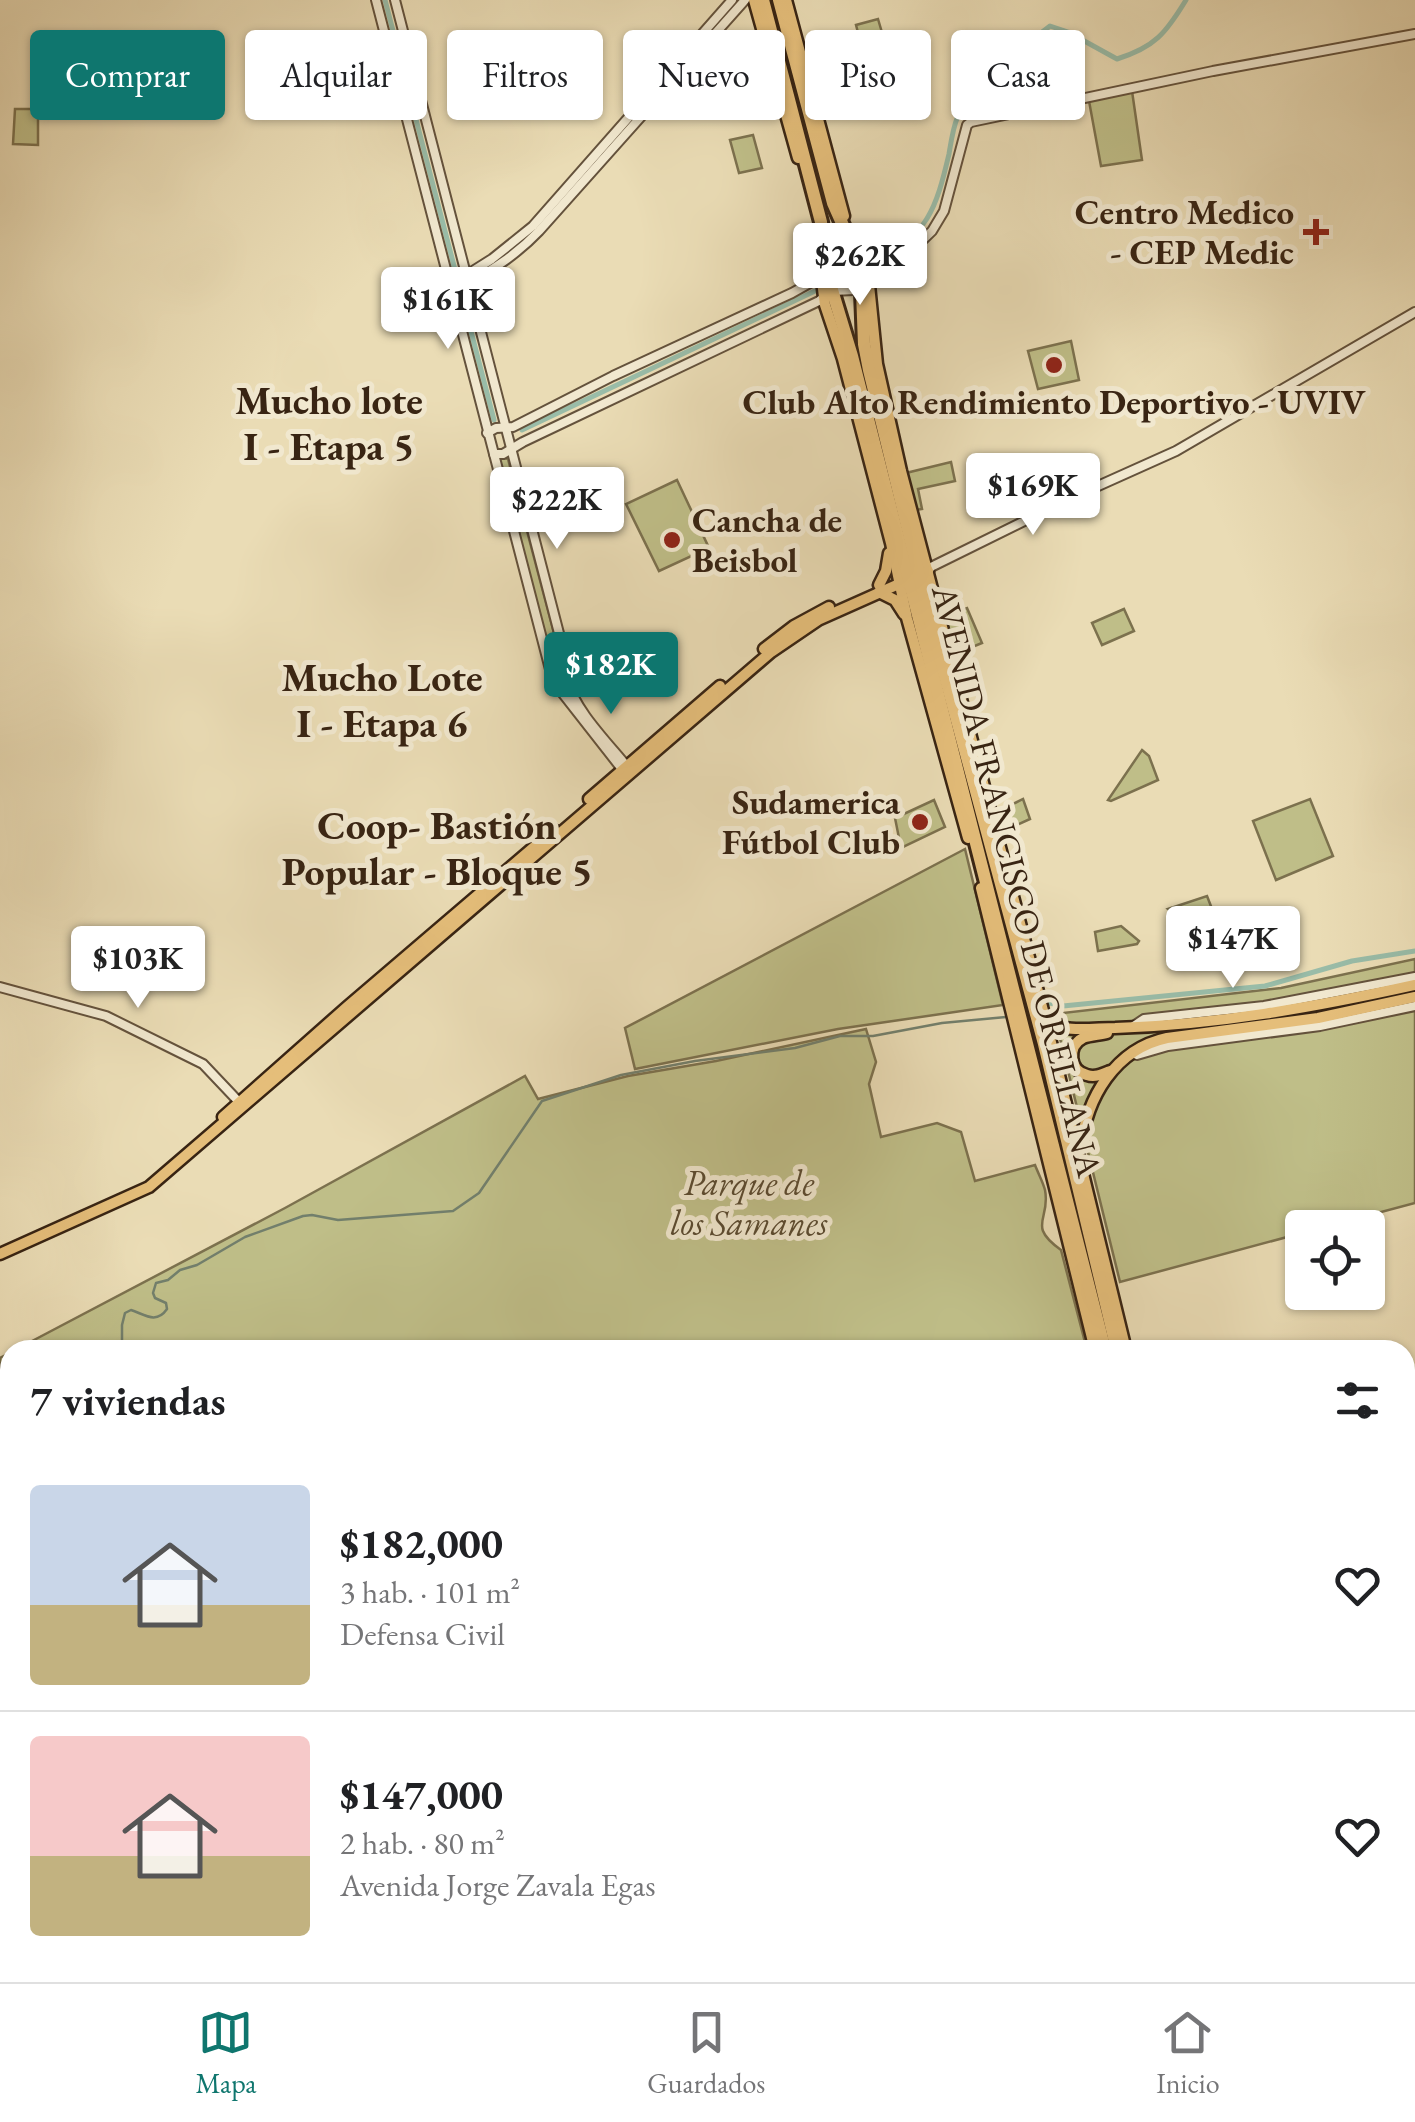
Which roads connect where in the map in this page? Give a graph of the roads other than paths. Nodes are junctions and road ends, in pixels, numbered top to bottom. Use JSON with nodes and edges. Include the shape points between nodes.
{"nodes":[{"id":1,"x":376,"y":0,"type":"edge"},
{"id":2,"x":394,"y":0,"type":"edge"},
{"id":3,"x":732,"y":0,"type":"edge"},
{"id":4,"x":745,"y":0,"type":"edge"},
{"id":5,"x":754,"y":0,"type":"edge"},
{"id":6,"x":763,"y":0,"type":"edge"},
{"id":7,"x":782,"y":0,"type":"edge"},
{"id":8,"x":707,"y":30,"type":"edge"},
{"id":9,"x":717,"y":30,"type":"edge"},
{"id":10,"x":1415,"y":32,"type":"edge"},
{"id":11,"x":626,"y":120,"type":"edge"},
{"id":12,"x":636,"y":120,"type":"edge"},
{"id":13,"x":622,"y":123,"type":"junction"},
{"id":14,"x":630,"y":131,"type":"junction"},
{"id":15,"x":546,"y":209,"type":"junction"},
{"id":16,"x":555,"y":215,"type":"junction"},
{"id":17,"x":536,"y":228,"type":"junction"},
{"id":18,"x":852,"y":246,"type":"junction"},
{"id":19,"x":824,"y":248,"type":"junction"},
{"id":20,"x":822,"y":273,"type":"junction"},
{"id":21,"x":865,"y":278,"type":"junction"},
{"id":22,"x":466,"y":280,"type":"junction"},
{"id":23,"x":830,"y":293,"type":"junction"},
{"id":24,"x":1415,"y":312,"type":"edge"},
{"id":25,"x":506,"y":428,"type":"junction"},
{"id":26,"x":487,"y":433,"type":"junction"},
{"id":27,"x":512,"y":450,"type":"junction"},
{"id":28,"x":494,"y":454,"type":"junction"},
{"id":29,"x":890,"y":543,"type":"junction"},
{"id":30,"x":915,"y":574,"type":"junction"},
{"id":31,"x":879,"y":588,"type":"junction"},
{"id":32,"x":908,"y":618,"type":"junction"},
{"id":33,"x":922,"y":631,"type":"junction"},
{"id":34,"x":920,"y":661,"type":"junction"},
{"id":35,"x":962,"y":742,"type":"junction"},
{"id":36,"x":627,"y":771,"type":"junction"},
{"id":37,"x":980,"y":771,"type":"junction"},
{"id":38,"x":1415,"y":977,"type":"edge"},
{"id":39,"x":1415,"y":985,"type":"edge"},
{"id":40,"x":0,"y":987,"type":"edge"},
{"id":41,"x":1415,"y":997,"type":"edge"},
{"id":42,"x":1024,"y":1001,"type":"junction"},
{"id":43,"x":1415,"y":1006,"type":"edge"},
{"id":44,"x":1018,"y":1021,"type":"junction"},
{"id":45,"x":1044,"y":1022,"type":"junction"},
{"id":46,"x":1127,"y":1028,"type":"junction"},
{"id":47,"x":1123,"y":1058,"type":"junction"},
{"id":48,"x":1112,"y":1070,"type":"junction"},
{"id":49,"x":1026,"y":1072,"type":"junction"},
{"id":50,"x":1041,"y":1099,"type":"junction"},
{"id":51,"x":240,"y":1105,"type":"junction"},
{"id":52,"x":1080,"y":1159,"type":"junction"},
{"id":53,"x":0,"y":1250,"type":"edge"},
{"id":54,"x":1093,"y":1340,"type":"edge"},
{"id":55,"x":1101,"y":1340,"type":"edge"},
{"id":56,"x":1115,"y":1340,"type":"edge"},
{"id":57,"x":1124,"y":1340,"type":"edge"}],
"edges":[{"from":1,"to":26,"type":"street"},
{"from":2,"to":22,"type":"street"},
{"from":3,"to":8,"type":"street"},
{"from":4,"to":9,"type":"street"},
{"from":5,"to":19,"type":"main road","name":"AVENIDA FRANCISCO DE ORELLANA"},
{"from":6,"to":19,"type":"highway","name":"AVENIDA FRANCISCO DE ORELLANA"},
{"from":7,"to":18,"type":"highway","name":"AVENIDA FRANCISCO DE ORELLANA","via":[[833,203]]},
{"from":10,"to":21,"type":"street","via":[[1060,98],[971,122],[932,231],[906,256]]},
{"from":11,"to":13,"type":"street"},
{"from":12,"to":14,"type":"street"},
{"from":13,"to":14,"type":"street"},
{"from":13,"to":15,"type":"street"},
{"from":14,"to":16,"type":"street"},
{"from":15,"to":16,"type":"street"},
{"from":15,"to":17,"type":"street"},
{"from":16,"to":17,"type":"street"},
{"from":17,"to":22,"type":"street","via":[[519,252]]},
{"from":18,"to":19,"type":"highway","via":[[839,229],[824,235]]},
{"from":18,"to":21,"type":"highway","name":"AVENIDA FRANCISCO DE ORELLANA"},
{"from":19,"to":20,"type":"main road","name":"AVENIDA FRANCISCO DE ORELLANA"},
{"from":19,"to":23,"type":"highway","name":"AVENIDA FRANCISCO DE ORELLANA"},
{"from":20,"to":23,"type":"main road","name":"AVENIDA FRANCISCO DE ORELLANA"},
{"from":20,"to":25,"type":"street"},
{"from":21,"to":23,"type":"street","via":[[854,290]]},
{"from":21,"to":30,"type":"highway","name":"AVENIDA FRANCISCO DE ORELLANA","via":[[868,370]]},
{"from":22,"to":25,"type":"street"},
{"from":23,"to":27,"type":"street"},
{"from":23,"to":29,"type":"main road","name":"AVENIDA FRANCISCO DE ORELLANA"},
{"from":23,"to":30,"type":"highway","name":"AVENIDA FRANCISCO DE ORELLANA"},
{"from":24,"to":30,"type":"street","via":[[1176,451]]},
{"from":25,"to":26,"type":"street"},
{"from":25,"to":27,"type":"street"},
{"from":26,"to":28,"type":"street"},
{"from":27,"to":28,"type":"street"},
{"from":27,"to":36,"type":"street","via":[[568,681]]},
{"from":28,"to":36,"type":"street","via":[[553,680]]},
{"from":29,"to":30,"type":"main road","name":"AVENIDA FRANCISCO DE ORELLANA"},
{"from":29,"to":31,"type":"main road"},
{"from":30,"to":31,"type":"main road"},
{"from":30,"to":32,"type":"main road","name":"AVENIDA FRANCISCO DE ORELLANA"},
{"from":30,"to":33,"type":"highway","name":"AVENIDA FRANCISCO DE ORELLANA"},
{"from":30,"to":35,"type":"highway","name":"AVENIDA FRANCISCO DE ORELLANA"},
{"from":30,"to":37,"type":"main road","name":"AVENIDA FRANCISCO DE ORELLANA"},
{"from":31,"to":32,"type":"main road"},
{"from":31,"to":36,"type":"main road","via":[[814,614],[774,640]]},
{"from":32,"to":34,"type":"main road","name":"AVENIDA FRANCISCO DE ORELLANA"},
{"from":33,"to":34,"type":"highway"},
{"from":33,"to":42,"type":"highway","name":"AVENIDA FRANCISCO DE ORELLANA"},
{"from":34,"to":42,"type":"main road","name":"AVENIDA FRANCISCO DE ORELLANA","via":[[974,856]]},
{"from":35,"to":37,"type":"highway"},
{"from":35,"to":42,"type":"highway","name":"AVENIDA FRANCISCO DE ORELLANA"},
{"from":36,"to":51,"type":"main road"},
{"from":37,"to":42,"type":"main road","name":"AVENIDA FRANCISCO DE ORELLANA"},
{"from":38,"to":46,"type":"street","via":[[1264,1006],[1144,1018]]},
{"from":39,"to":46,"type":"main road","via":[[1283,1011]]},
{"from":40,"to":51,"type":"street","via":[[106,1016],[203,1064]]},
{"from":41,"to":47,"type":"main road","via":[[1156,1040]]},
{"from":42,"to":44,"type":"highway","name":"AVENIDA FRANCISCO DE ORELLANA"},
{"from":42,"to":45,"type":"highway","name":"AVENIDA FRANCISCO DE ORELLANA"},
{"from":43,"to":47,"type":"street"},
{"from":44,"to":49,"type":"main road","name":"AVENIDA FRANCISCO DE ORELLANA"},
{"from":44,"to":50,"type":"highway","name":"AVENIDA FRANCISCO DE ORELLANA"},
{"from":45,"to":46,"type":"main road"},
{"from":45,"to":52,"type":"main road","name":"AVENIDA FRANCISCO DE ORELLANA"},
{"from":45,"to":56,"type":"highway","name":"AVENIDA FRANCISCO DE ORELLANA"},
{"from":46,"to":48,"type":"main road","via":[[1082,1038],[1074,1048],[1073,1063],[1082,1074]]},
{"from":47,"to":48,"type":"main road"},
{"from":48,"to":52,"type":"main road","via":[[1091,1105]]},
{"from":49,"to":50,"type":"highway"},
{"from":49,"to":54,"type":"main road","name":"AVENIDA FRANCISCO DE ORELLANA"},
{"from":50,"to":55,"type":"highway","name":"AVENIDA FRANCISCO DE ORELLANA"},
{"from":51,"to":53,"type":"main road","via":[[147,1183]]},
{"from":52,"to":57,"type":"main road","name":"AVENIDA FRANCISCO DE ORELLANA"}]}
